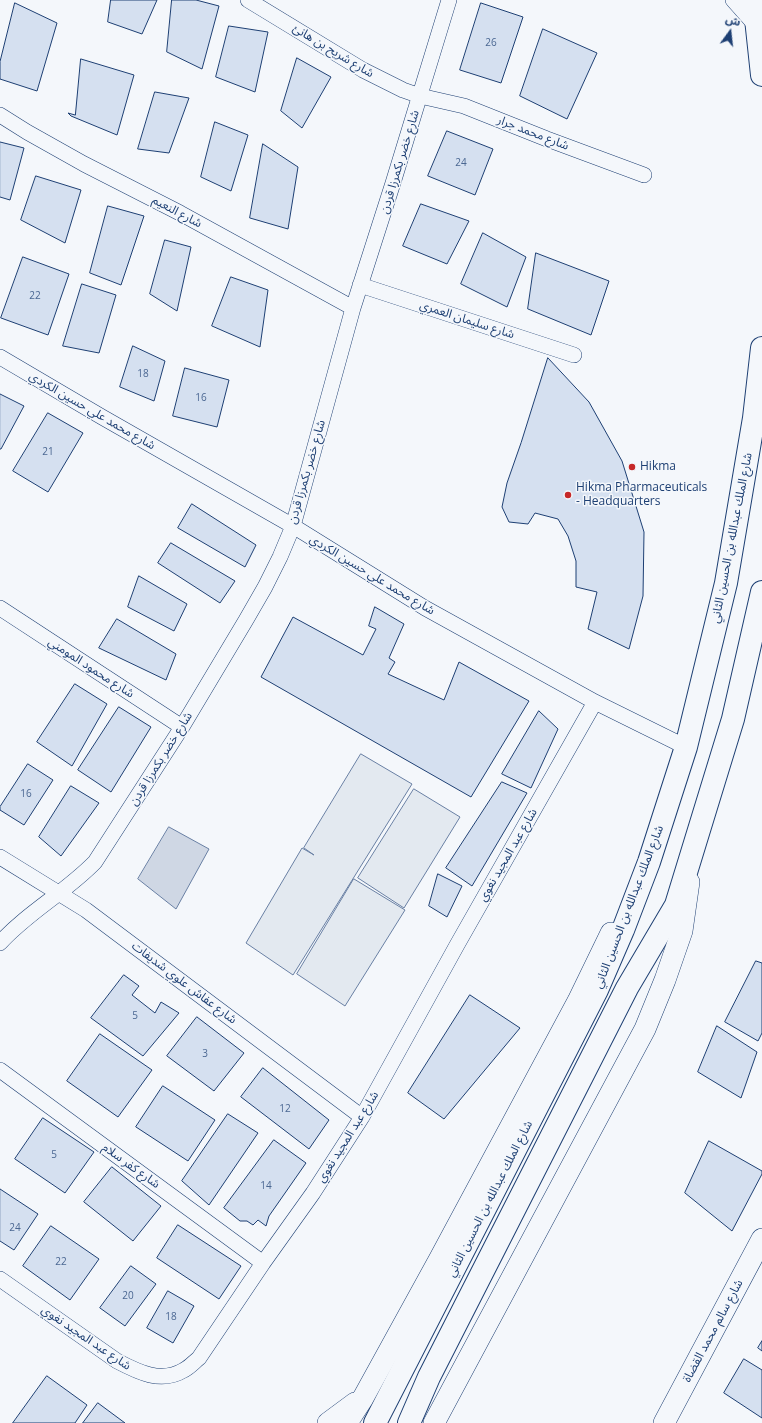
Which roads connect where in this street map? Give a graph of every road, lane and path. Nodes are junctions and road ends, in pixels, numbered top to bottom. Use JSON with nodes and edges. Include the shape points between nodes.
{"nodes":[{"id":1,"x":248,"y":0,"type":"edge"},
{"id":2,"x":449,"y":0,"type":"edge"},
{"id":3,"x":733,"y":0,"type":"edge"},
{"id":4,"x":754,"y":0,"type":"edge"},
{"id":5,"x":757,"y":27,"type":"junction"},
{"id":6,"x":762,"y":75,"type":"edge"},
{"id":7,"x":420,"y":96,"type":"junction"},
{"id":8,"x":0,"y":115,"type":"edge"},
{"id":9,"x":644,"y":175,"type":"dead end"},
{"id":10,"x":360,"y":285,"type":"junction"},
{"id":11,"x":353,"y":308,"type":"junction"},
{"id":12,"x":762,"y":348,"type":"edge"},
{"id":13,"x":574,"y":355,"type":"dead end"},
{"id":14,"x":0,"y":357,"type":"edge"},
{"id":15,"x":293,"y":526,"type":"junction"},
{"id":16,"x":762,"y":592,"type":"edge"},
{"id":17,"x":0,"y":608,"type":"edge"},
{"id":18,"x":595,"y":702,"type":"junction"},
{"id":19,"x":182,"y":727,"type":"junction"},
{"id":20,"x":686,"y":747,"type":"junction"},
{"id":21,"x":692,"y":856,"type":"junction"},
{"id":22,"x":0,"y":857,"type":"edge"},
{"id":23,"x":649,"y":862,"type":"junction"},
{"id":24,"x":59,"y":893,"type":"junction"},
{"id":25,"x":0,"y":943,"type":"edge"},
{"id":26,"x":0,"y":1070,"type":"edge"},
{"id":27,"x":362,"y":1117,"type":"junction"},
{"id":28,"x":762,"y":1239,"type":"edge"},
{"id":29,"x":263,"y":1263,"type":"junction"},
{"id":30,"x":0,"y":1280,"type":"edge"},
{"id":31,"x":429,"y":1377,"type":"junction"},
{"id":32,"x":363,"y":1398,"type":"junction"},
{"id":33,"x":387,"y":1414,"type":"edge"},
{"id":34,"x":328,"y":1423,"type":"edge"},
{"id":35,"x":347,"y":1423,"type":"edge"},
{"id":36,"x":409,"y":1423,"type":"edge"},
{"id":37,"x":434,"y":1423,"type":"edge"},
{"id":38,"x":664,"y":1423,"type":"edge"}],
"edges":[{"from":1,"to":7,"type":"street","name":"شارع شريح بن هانئ","via":[[362,70]]},
{"from":2,"to":7,"type":"street","name":"شارع خضر بكمرزا قردن"},
{"from":3,"to":5,"type":"street"},
{"from":4,"to":5,"type":"highway"},
{"from":5,"to":6,"type":"highway"},
{"from":7,"to":9,"type":"street","name":"شارع محمد جرار","via":[[464,106]]},
{"from":7,"to":10,"type":"street","name":"شارع خضر بكمرزا قردن"},
{"from":8,"to":11,"type":"street","name":"شارع النعيم","via":[[78,161],[180,213]]},
{"from":10,"to":11,"type":"street","name":"شارع خضر بكمرزا قردن"},
{"from":10,"to":13,"type":"street","name":"شارع سليمان العمري"},
{"from":11,"to":15,"type":"street","name":"شارع خضر بكمرزا قردن"},
{"from":12,"to":20,"type":"highway","name":"شارع الملك عبدالله بن الحسين الثاني","via":[[726,583]]},
{"from":14,"to":15,"type":"street","name":"شارع محمد علي حسين الكردي"},
{"from":15,"to":18,"type":"street","name":"شارع محمد علي حسين الكردي","via":[[425,608]]},
{"from":15,"to":19,"type":"street","name":"شارع خضر بكمرزا قردن","via":[[265,587]]},
{"from":16,"to":21,"type":"highway","via":[[733,720]]},
{"from":17,"to":19,"type":"street","name":"شارع محمود المومني"},
{"from":18,"to":20,"type":"street","name":"شارع محمد علي حسين الكردي"},
{"from":18,"to":27,"type":"street","name":"شارع عبد المجيد نغوي"},
{"from":19,"to":24,"type":"street","name":"شارع خضر بكمرزا قردن","via":[[95,862]]},
{"from":20,"to":23,"type":"highway","name":"شارع الملك عبدالله بن الحسين الثاني"},
{"from":21,"to":31,"type":"highway","via":[[676,905],[627,988]]},
{"from":21,"to":37,"type":"main road","via":[[682,931],[645,1029]]},
{"from":22,"to":24,"type":"street","name":"شارع عفاش علوي شديفات"},
{"from":23,"to":32,"type":"main road","via":[[567,1021]]},
{"from":23,"to":33,"type":"highway","name":"شارع الملك عبدالله بن الحسين الثاني","via":[[597,990]]},
{"from":24,"to":25,"type":"street","name":"شارع خضر بكمرزا قردن","via":[[26,917]]},
{"from":24,"to":27,"type":"street","name":"شارع عفاش علوي شديفات","via":[[86,910]]},
{"from":26,"to":29,"type":"street","name":"شارع كفر سلام"},
{"from":27,"to":29,"type":"street","name":"شارع عبد المجيد نغوي","via":[[313,1193]]},
{"from":28,"to":38,"type":"main road","name":"شارع سالم محمد القضاة"},
{"from":29,"to":30,"type":"street","name":"شارع عبد المجيد نغوي","via":[[199,1358],[184,1370],[166,1376],[138,1372],[117,1361]]},
{"from":31,"to":33,"type":"highway"},
{"from":31,"to":36,"type":"highway"},
{"from":32,"to":34,"type":"main road"},
{"from":32,"to":35,"type":"main road"}]}
